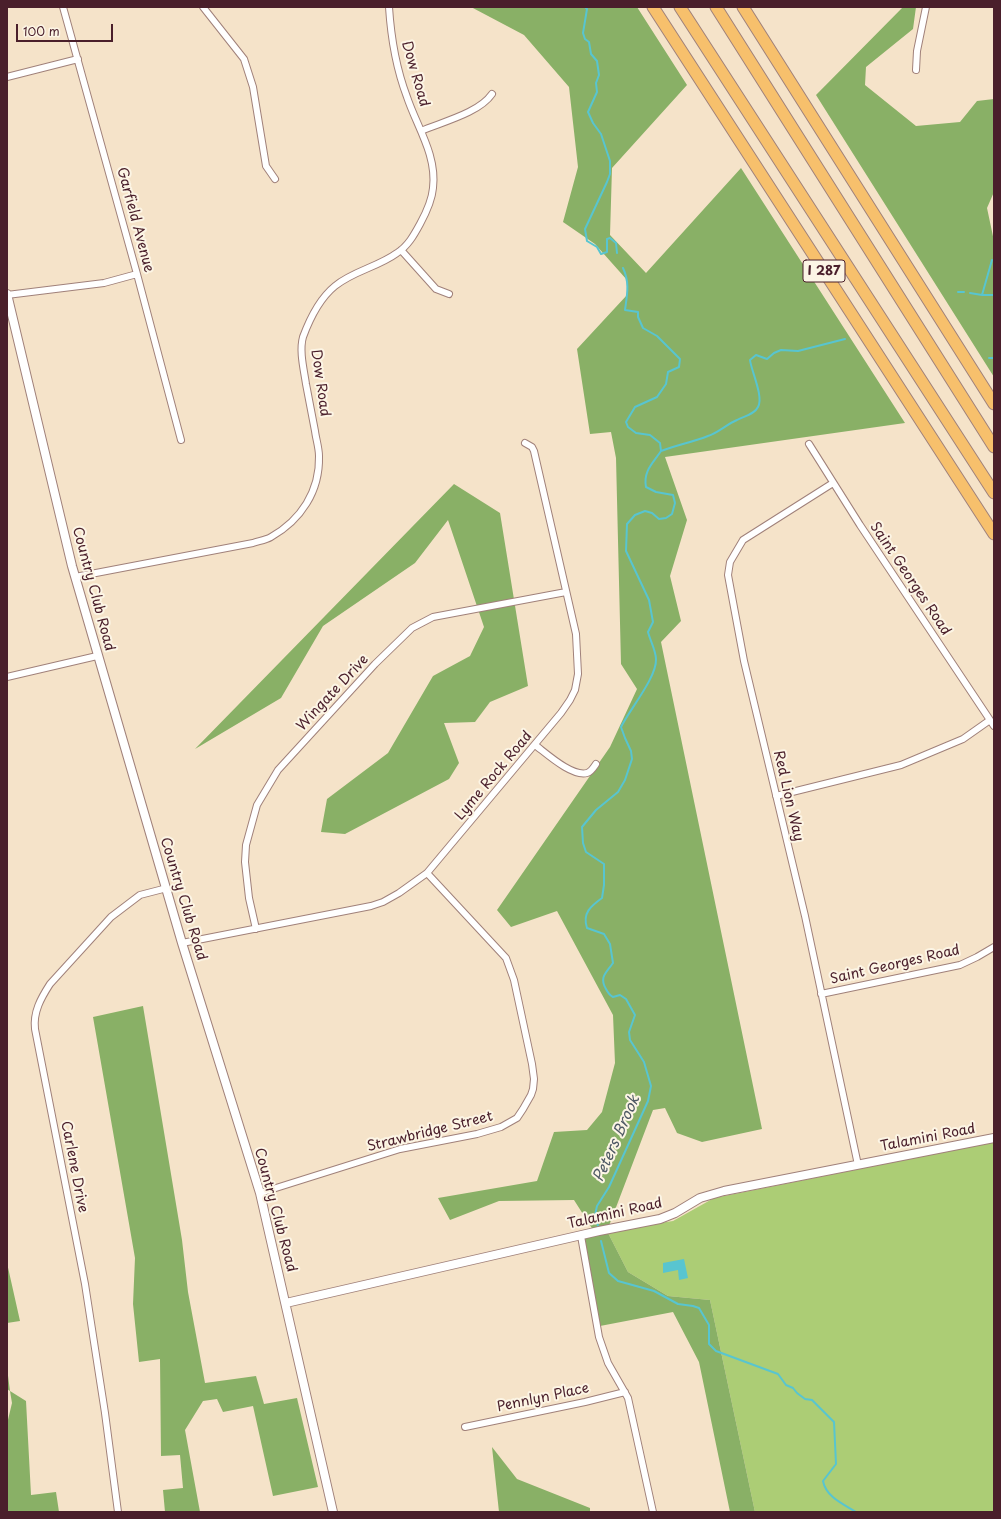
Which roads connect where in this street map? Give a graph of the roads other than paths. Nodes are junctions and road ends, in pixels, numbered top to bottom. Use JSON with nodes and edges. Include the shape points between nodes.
{"nodes":[{"id":1,"x":63,"y":7,"type":"edge"},
{"id":2,"x":203,"y":7,"type":"edge"},
{"id":3,"x":388,"y":7,"type":"edge"},
{"id":4,"x":653,"y":7,"type":"edge"},
{"id":5,"x":680,"y":7,"type":"edge"},
{"id":6,"x":716,"y":7,"type":"edge"},
{"id":7,"x":743,"y":7,"type":"edge"},
{"id":8,"x":926,"y":7,"type":"edge"},
{"id":9,"x":78,"y":59,"type":"junction"},
{"id":10,"x":916,"y":70,"type":"dead end"},
{"id":11,"x":7,"y":77,"type":"edge"},
{"id":12,"x":492,"y":94,"type":"dead end"},
{"id":13,"x":421,"y":131,"type":"junction"},
{"id":14,"x":275,"y":179,"type":"dead end"},
{"id":15,"x":401,"y":250,"type":"junction"},
{"id":16,"x":137,"y":274,"type":"junction"},
{"id":17,"x":449,"y":294,"type":"dead end"},
{"id":18,"x":7,"y":295,"type":"edge"},
{"id":19,"x":10,"y":313,"type":"edge"},
{"id":20,"x":944,"y":368,"type":"junction"},
{"id":21,"x":994,"y":404,"type":"edge"},
{"id":22,"x":994,"y":433,"type":"edge"},
{"id":23,"x":181,"y":440,"type":"dead end"},
{"id":24,"x":525,"y":443,"type":"dead end"},
{"id":25,"x":809,"y":444,"type":"dead end"},
{"id":26,"x":994,"y":447,"type":"edge"},
{"id":27,"x":833,"y":483,"type":"junction"},
{"id":28,"x":994,"y":493,"type":"edge"},
{"id":29,"x":994,"y":534,"type":"edge"},
{"id":30,"x":75,"y":578,"type":"junction"},
{"id":31,"x":566,"y":592,"type":"junction"},
{"id":32,"x":97,"y":656,"type":"junction"},
{"id":33,"x":7,"y":677,"type":"edge"},
{"id":34,"x":992,"y":723,"type":"edge"},
{"id":35,"x":535,"y":746,"type":"junction"},
{"id":36,"x":596,"y":764,"type":"dead end"},
{"id":37,"x":776,"y":796,"type":"junction"},
{"id":38,"x":427,"y":873,"type":"junction"},
{"id":39,"x":167,"y":888,"type":"junction"},
{"id":40,"x":256,"y":929,"type":"junction"},
{"id":41,"x":182,"y":943,"type":"junction"},
{"id":42,"x":994,"y":947,"type":"edge"},
{"id":43,"x":821,"y":994,"type":"junction"},
{"id":44,"x":994,"y":1138,"type":"edge"},
{"id":45,"x":858,"y":1165,"type":"junction"},
{"id":46,"x":260,"y":1192,"type":"junction"},
{"id":47,"x":581,"y":1236,"type":"junction"},
{"id":48,"x":286,"y":1303,"type":"junction"},
{"id":49,"x":625,"y":1392,"type":"junction"},
{"id":50,"x":465,"y":1428,"type":"dead end"},
{"id":51,"x":118,"y":1512,"type":"edge"},
{"id":52,"x":333,"y":1512,"type":"edge"},
{"id":53,"x":653,"y":1512,"type":"edge"}],
"edges":[{"from":1,"to":9,"type":"street","name":"Garfield Avenue"},
{"from":2,"to":14,"type":"street","via":[[244,59],[253,87],[266,166]]},
{"from":3,"to":13,"type":"street","name":"Dow Road","via":[[397,66]]},
{"from":4,"to":29,"type":"highway","number":"I 287"},
{"from":5,"to":28,"type":"highway","number":"I 287"},
{"from":6,"to":20,"type":"highway"},
{"from":7,"to":21,"type":"highway"},
{"from":8,"to":10,"type":"street"},
{"from":9,"to":11,"type":"street"},
{"from":9,"to":16,"type":"street","name":"Garfield Avenue"},
{"from":12,"to":13,"type":"street","via":[[479,107]]},
{"from":13,"to":15,"type":"street","name":"Dow Road","via":[[434,172],[432,196],[412,239]]},
{"from":15,"to":17,"type":"street","via":[[436,289]]},
{"from":15,"to":30,"type":"street","name":"Dow Road","via":[[337,285],[329,292],[314,312],[303,338],[305,379],[319,457],[315,488],[296,518],[271,537],[253,543]]},
{"from":16,"to":18,"type":"street","via":[[104,282]]},
{"from":16,"to":23,"type":"street","name":"Garfield Avenue"},
{"from":18,"to":19,"type":"street","name":"Country Club Road"},
{"from":19,"to":30,"type":"street","name":"Country Club Road"},
{"from":20,"to":22,"type":"highway"},
{"from":20,"to":26,"type":"highway"},
{"from":24,"to":31,"type":"street","name":"Lyme Rock Road","via":[[534,451]]},
{"from":25,"to":27,"type":"street","name":"Saint Georges Road"},
{"from":27,"to":34,"type":"street","name":"Saint Georges Road"},
{"from":27,"to":37,"type":"street","name":"Red Lion Way","via":[[743,540],[730,562],[728,575],[744,661]]},
{"from":30,"to":32,"type":"street","name":"Country Club Road"},
{"from":31,"to":35,"type":"street","name":"Lyme Rock Road","via":[[576,634],[578,674],[575,690]]},
{"from":31,"to":40,"type":"street","name":"Wingate Drive","via":[[433,617],[412,628],[375,664],[278,770],[257,805],[246,845],[245,862]]},
{"from":32,"to":33,"type":"street"},
{"from":32,"to":39,"type":"street","name":"Country Club Road"},
{"from":34,"to":37,"type":"street","via":[[963,739],[900,765]]},
{"from":35,"to":36,"type":"street","via":[[562,766],[577,773],[587,773]]},
{"from":35,"to":38,"type":"street","name":"Lyme Rock Road"},
{"from":37,"to":43,"type":"street","name":"Red Lion Way"},
{"from":38,"to":40,"type":"street","name":"Lyme Rock Road","via":[[399,893],[371,906]]},
{"from":38,"to":46,"type":"street","name":"Strawbridge Street","via":[[506,958],[514,980],[532,1064],[533,1089],[524,1109],[501,1128],[400,1149]]},
{"from":39,"to":41,"type":"street","name":"Country Club Road"},
{"from":39,"to":51,"type":"street","name":"Carlene Drive","via":[[140,895],[111,917],[50,984],[42,996],[34,1019],[85,1284]]},
{"from":40,"to":41,"type":"street","name":"Lyme Rock Road"},
{"from":41,"to":46,"type":"street","name":"Country Club Road"},
{"from":42,"to":43,"type":"street","name":"Saint Georges Road","via":[[978,958],[960,965]]},
{"from":43,"to":45,"type":"street","name":"Red Lion Way"},
{"from":44,"to":45,"type":"street","name":"Talamini Road"},
{"from":45,"to":47,"type":"street","name":"Talamini Road","via":[[724,1190],[700,1198],[660,1219]]},
{"from":46,"to":48,"type":"street","name":"Country Club Road"},
{"from":47,"to":48,"type":"street","name":"Talamini Road"},
{"from":47,"to":49,"type":"street","via":[[599,1337],[608,1362]]},
{"from":48,"to":52,"type":"street","name":"Country Club Road"},
{"from":49,"to":50,"type":"street","name":"Pennlyn Place"},
{"from":49,"to":53,"type":"street"}]}
